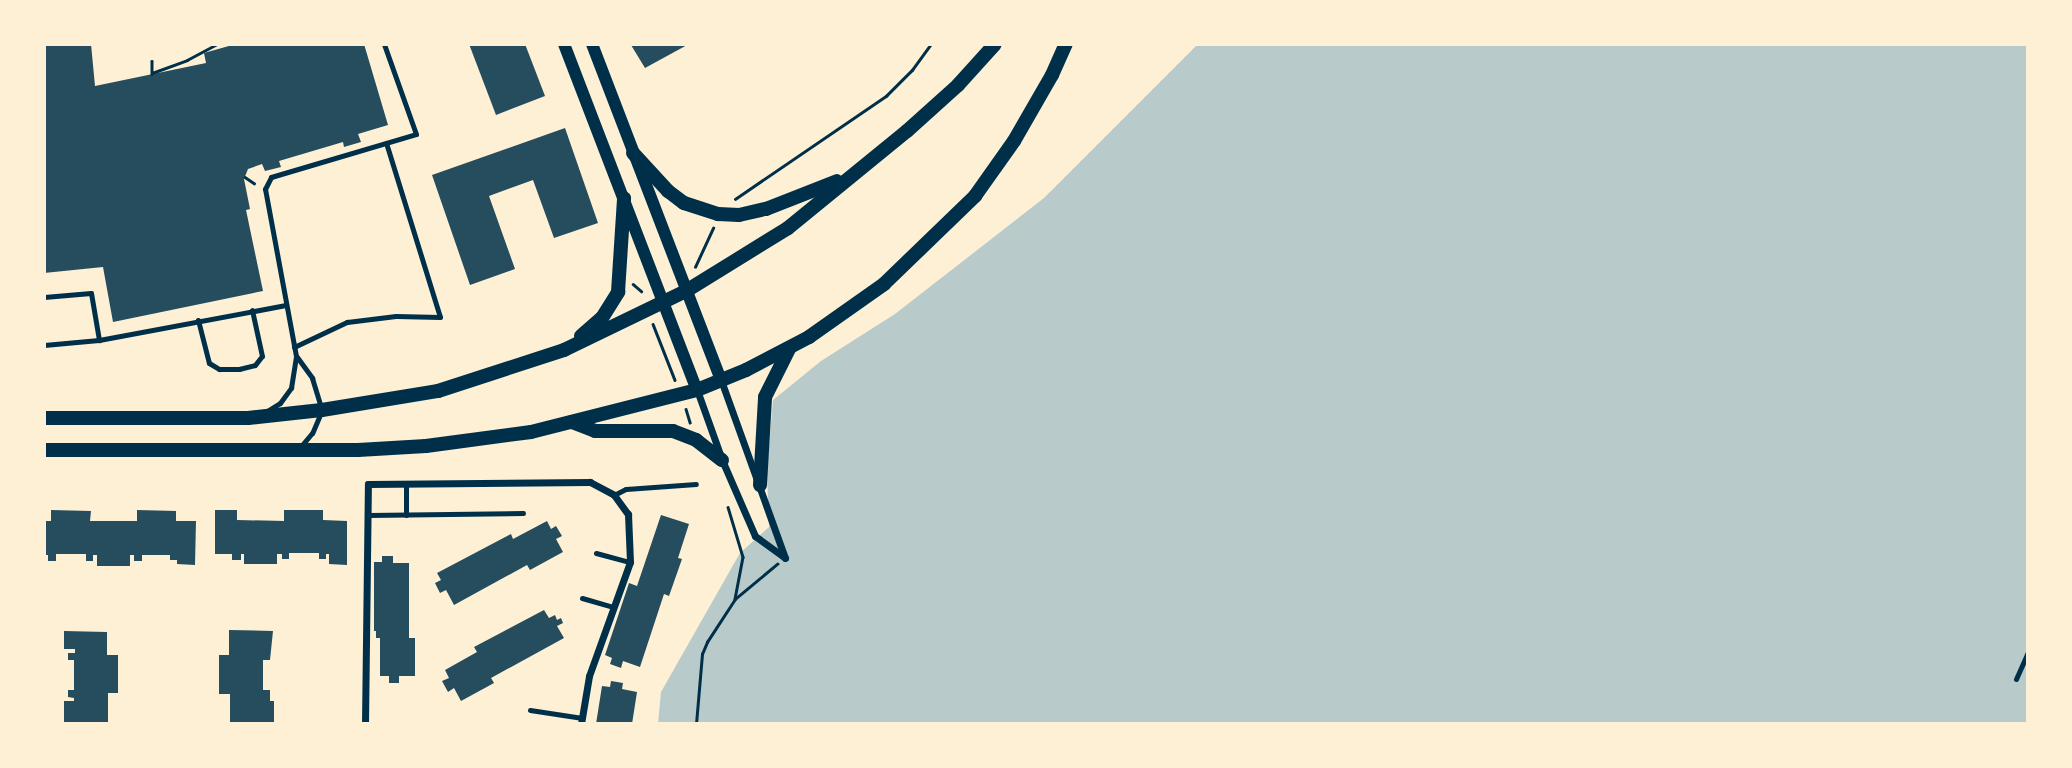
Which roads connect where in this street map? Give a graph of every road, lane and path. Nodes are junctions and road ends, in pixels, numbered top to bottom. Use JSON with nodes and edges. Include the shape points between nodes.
{"nodes":[{"id":1,"x":218,"y":44,"type":"edge"},
{"id":2,"x":384,"y":44,"type":"edge"},
{"id":3,"x":564,"y":44,"type":"edge"},
{"id":4,"x":592,"y":44,"type":"edge"},
{"id":5,"x":932,"y":44,"type":"edge"},
{"id":6,"x":995,"y":44,"type":"edge"},
{"id":7,"x":1066,"y":44,"type":"edge"},
{"id":8,"x":152,"y":61,"type":"dead end"},
{"id":9,"x":386,"y":143,"type":"junction"},
{"id":10,"x":633,"y":153,"type":"junction"},
{"id":11,"x":851,"y":175,"type":"junction"},
{"id":12,"x":624,"y":198,"type":"junction"},
{"id":13,"x":731,"y":202,"type":"dead end"},
{"id":14,"x":715,"y":224,"type":"dead end"},
{"id":15,"x":691,"y":263,"type":"dead end"},
{"id":16,"x":631,"y":282,"type":"dead end"},
{"id":17,"x":686,"y":290,"type":"junction"},
{"id":18,"x":641,"y":291,"type":"dead end"},
{"id":19,"x":44,"y":297,"type":"edge"},
{"id":20,"x":663,"y":303,"type":"junction"},
{"id":21,"x":286,"y":305,"type":"junction"},
{"id":22,"x":252,"y":310,"type":"junction"},
{"id":23,"x":198,"y":320,"type":"junction"},
{"id":24,"x":653,"y":324,"type":"dead end"},
{"id":25,"x":99,"y":340,"type":"junction"},
{"id":26,"x":44,"y":345,"type":"edge"},
{"id":27,"x":294,"y":347,"type":"junction"},
{"id":28,"x":790,"y":347,"type":"junction"},
{"id":29,"x":564,"y":351,"type":"junction"},
{"id":30,"x":296,"y":356,"type":"junction"},
{"id":31,"x":673,"y":375,"type":"dead end"},
{"id":32,"x":721,"y":380,"type":"junction"},
{"id":33,"x":697,"y":390,"type":"junction"},
{"id":34,"x":322,"y":410,"type":"junction"},
{"id":35,"x":687,"y":412,"type":"dead end"},
{"id":36,"x":255,"y":417,"type":"junction"},
{"id":37,"x":44,"y":418,"type":"edge"},
{"id":38,"x":572,"y":422,"type":"junction"},
{"id":39,"x":689,"y":426,"type":"dead end"},
{"id":40,"x":299,"y":449,"type":"junction"},
{"id":41,"x":44,"y":450,"type":"edge"},
{"id":42,"x":722,"y":460,"type":"junction"},
{"id":43,"x":406,"y":483,"type":"junction"},
{"id":44,"x":696,"y":484,"type":"dead end"},
{"id":45,"x":760,"y":485,"type":"junction"},
{"id":46,"x":614,"y":495,"type":"junction"},
{"id":47,"x":725,"y":500,"type":"dead end"},
{"id":48,"x":523,"y":513,"type":"dead end"},
{"id":49,"x":406,"y":514,"type":"junction"},
{"id":50,"x":368,"y":515,"type":"junction"},
{"id":51,"x":596,"y":553,"type":"dead end"},
{"id":52,"x":785,"y":558,"type":"junction"},
{"id":53,"x":630,"y":562,"type":"junction"},
{"id":54,"x":582,"y":598,"type":"dead end"},
{"id":55,"x":735,"y":599,"type":"junction"},
{"id":56,"x":613,"y":607,"type":"junction"},
{"id":57,"x":2028,"y":652,"type":"edge"},
{"id":58,"x":2016,"y":679,"type":"dead end"},
{"id":59,"x":530,"y":710,"type":"dead end"},
{"id":60,"x":581,"y":721,"type":"edge"},
{"id":61,"x":365,"y":724,"type":"edge"},
{"id":62,"x":696,"y":724,"type":"edge"}],
"edges":[{"from":1,"to":8,"type":"path","via":[[152,74]]},
{"from":2,"to":9,"type":"lane","via":[[416,134]]},
{"from":3,"to":12,"type":"street"},
{"from":4,"to":10,"type":"street"},
{"from":5,"to":13,"type":"path","via":[[886,96]]},
{"from":6,"to":11,"type":"main road","via":[[958,85]]},
{"from":7,"to":28,"type":"main road","via":[[1014,141],[975,196],[884,284]]},
{"from":9,"to":21,"type":"lane","via":[[271,177],[265,189]]},
{"from":9,"to":27,"type":"lane","via":[[440,317],[347,322]]},
{"from":10,"to":11,"type":"main road","via":[[684,203],[719,214],[766,209]]},
{"from":10,"to":17,"type":"street"},
{"from":11,"to":17,"type":"main road","via":[[788,228]]},
{"from":12,"to":20,"type":"street"},
{"from":12,"to":29,"type":"main road","via":[[618,292],[602,318]]},
{"from":14,"to":15,"type":"path","via":[[696,266]]},
{"from":16,"to":18,"type":"path"},
{"from":17,"to":20,"type":"main road"},
{"from":17,"to":32,"type":"street"},
{"from":19,"to":25,"type":"lane","via":[[91,293]]},
{"from":20,"to":29,"type":"main road"},
{"from":20,"to":33,"type":"street"},
{"from":21,"to":22,"type":"lane"},
{"from":21,"to":27,"type":"lane"},
{"from":22,"to":23,"type":"lane"},
{"from":22,"to":23,"type":"lane","via":[[262,356],[255,365],[239,369],[219,369],[209,363]]},
{"from":23,"to":25,"type":"lane"},
{"from":24,"to":31,"type":"path"},
{"from":25,"to":26,"type":"lane"},
{"from":27,"to":30,"type":"lane"},
{"from":28,"to":32,"type":"main road"},
{"from":28,"to":45,"type":"main road","via":[[765,397]]},
{"from":29,"to":34,"type":"main road","via":[[438,391]]},
{"from":30,"to":34,"type":"lane","via":[[312,378]]},
{"from":30,"to":36,"type":"lane","via":[[287,394]]},
{"from":32,"to":33,"type":"main road"},
{"from":32,"to":45,"type":"street"},
{"from":33,"to":38,"type":"main road"},
{"from":33,"to":42,"type":"street"},
{"from":34,"to":36,"type":"main road"},
{"from":34,"to":40,"type":"lane"},
{"from":35,"to":39,"type":"path"},
{"from":36,"to":37,"type":"main road"},
{"from":38,"to":40,"type":"main road","via":[[426,446]]},
{"from":38,"to":42,"type":"main road","via":[[595,431],[673,431],[696,440]]},
{"from":40,"to":41,"type":"main road"},
{"from":42,"to":52,"type":"street","via":[[755,536]]},
{"from":43,"to":46,"type":"street","via":[[590,482]]},
{"from":43,"to":49,"type":"lane"},
{"from":43,"to":50,"type":"street","via":[[368,484]]},
{"from":44,"to":46,"type":"lane","via":[[626,489]]},
{"from":45,"to":52,"type":"street"},
{"from":46,"to":53,"type":"street","via":[[628,514]]},
{"from":47,"to":55,"type":"path","via":[[743,557]]},
{"from":48,"to":49,"type":"lane"},
{"from":49,"to":50,"type":"lane"},
{"from":50,"to":61,"type":"street"},
{"from":51,"to":53,"type":"lane"},
{"from":52,"to":55,"type":"path"},
{"from":53,"to":56,"type":"street"},
{"from":54,"to":56,"type":"lane"},
{"from":55,"to":62,"type":"path","via":[[702,654]]},
{"from":56,"to":60,"type":"street","via":[[589,676]]},
{"from":57,"to":58,"type":"lane"},
{"from":59,"to":60,"type":"lane"}]}
